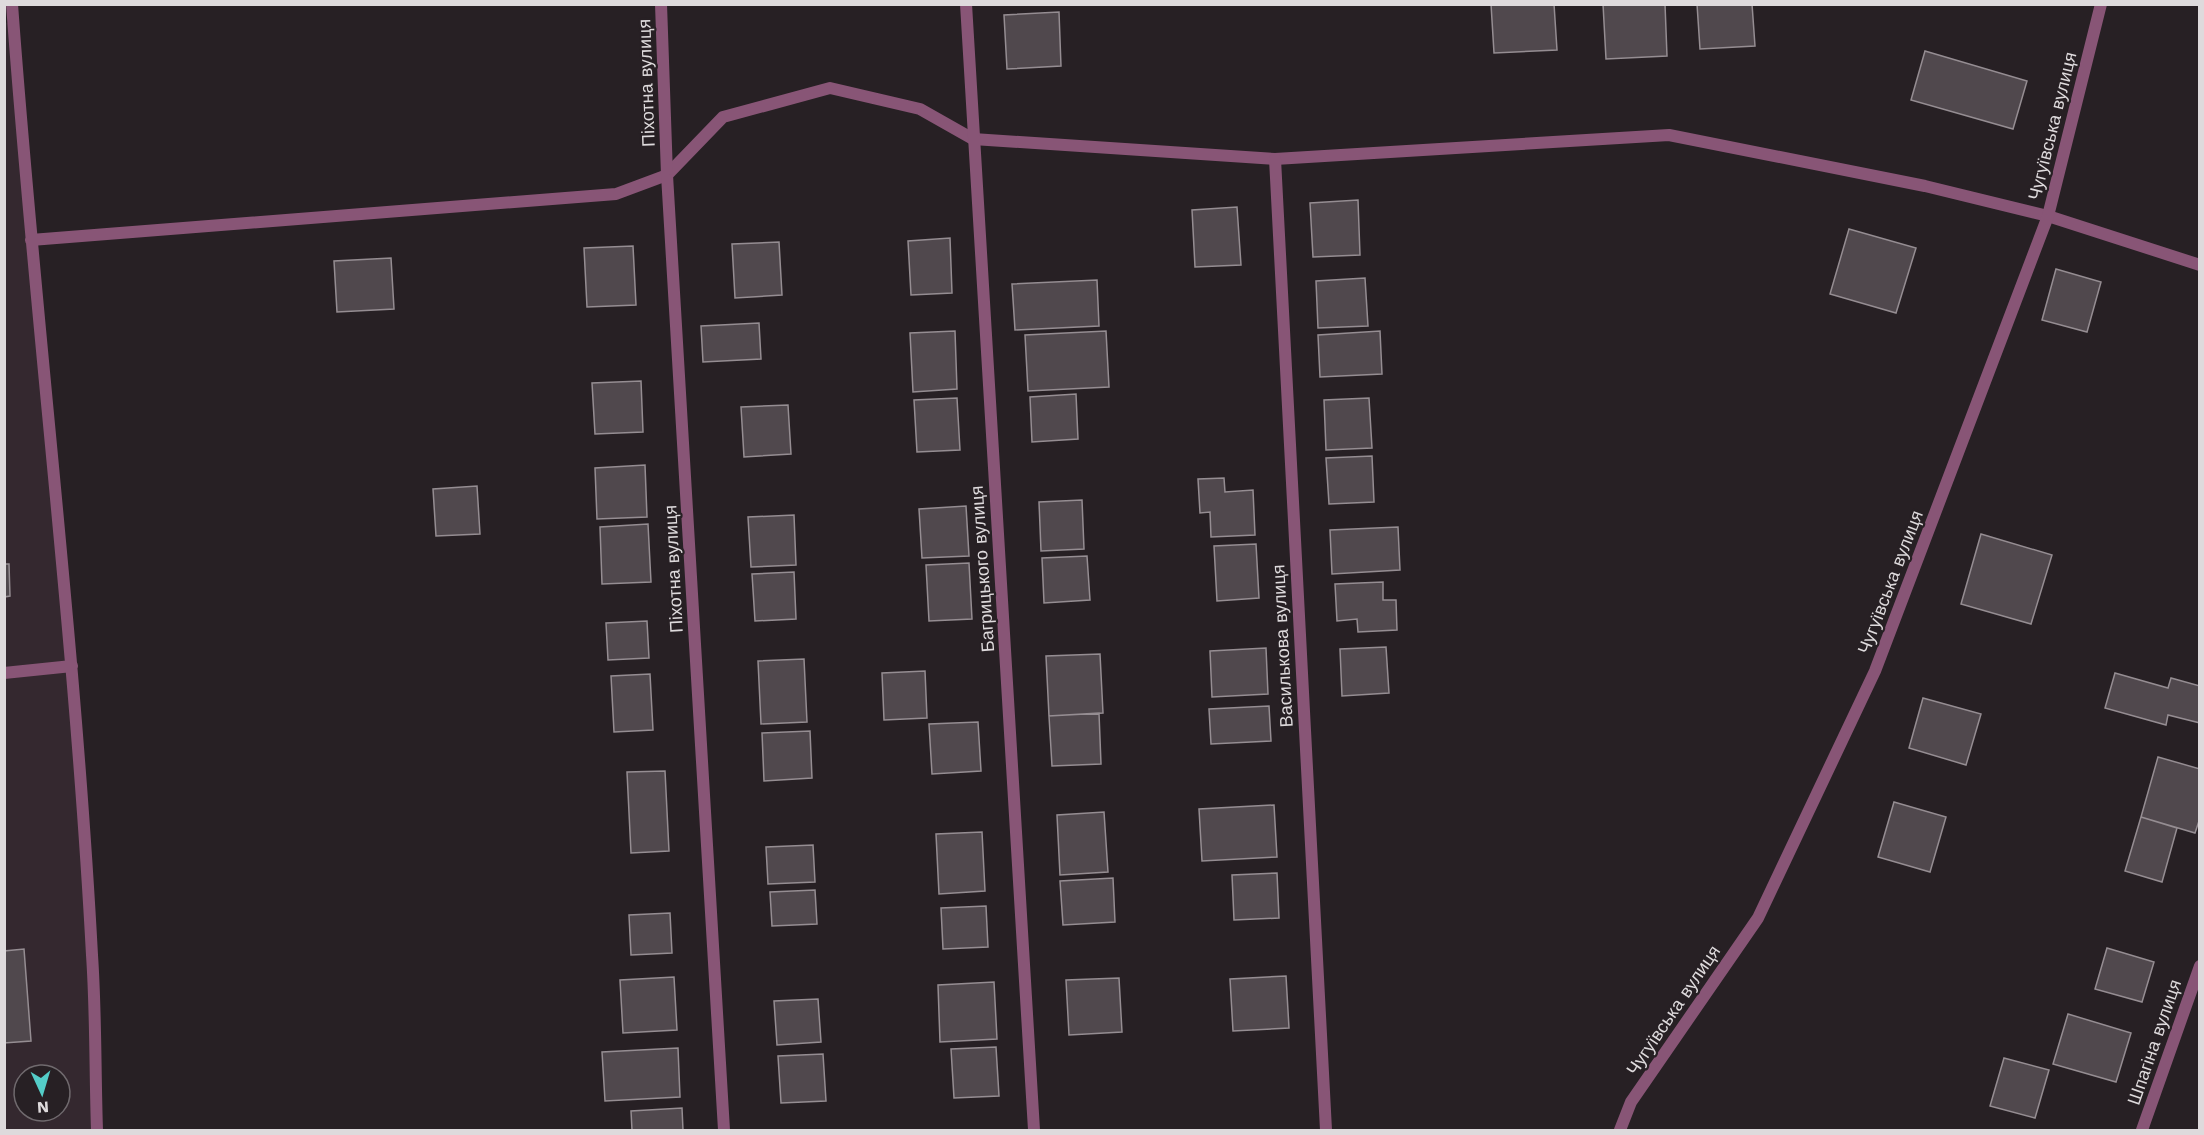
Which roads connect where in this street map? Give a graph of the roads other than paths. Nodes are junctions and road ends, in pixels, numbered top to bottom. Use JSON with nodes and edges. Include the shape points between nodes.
{"nodes":[{"id":1,"x":12,"y":4,"type":"edge"},
{"id":2,"x":661,"y":4,"type":"edge"},
{"id":3,"x":966,"y":4,"type":"edge"},
{"id":4,"x":2101,"y":4,"type":"edge"},
{"id":5,"x":974,"y":139,"type":"junction"},
{"id":6,"x":1275,"y":159,"type":"junction"},
{"id":7,"x":667,"y":175,"type":"junction"},
{"id":8,"x":2048,"y":216,"type":"junction"},
{"id":9,"x":31,"y":240,"type":"junction"},
{"id":10,"x":2199,"y":265,"type":"edge"},
{"id":11,"x":72,"y":666,"type":"junction"},
{"id":12,"x":4,"y":673,"type":"edge"},
{"id":13,"x":2199,"y":966,"type":"edge"},
{"id":14,"x":97,"y":1131,"type":"edge"},
{"id":15,"x":724,"y":1131,"type":"edge"},
{"id":16,"x":1034,"y":1131,"type":"edge"},
{"id":17,"x":1326,"y":1131,"type":"edge"},
{"id":18,"x":1620,"y":1131,"type":"edge"},
{"id":19,"x":2142,"y":1131,"type":"edge"}],
"edges":[{"from":1,"to":9,"type":"street"},
{"from":2,"to":7,"type":"street","name":"Піхотна вулиця"},
{"from":3,"to":5,"type":"street","name":"Багрицького вулиця"},
{"from":4,"to":8,"type":"street","name":"Чугуївська вулиця"},
{"from":5,"to":6,"type":"street"},
{"from":5,"to":7,"type":"street","via":[[920,109],[830,88],[723,117]]},
{"from":5,"to":16,"type":"street","name":"Багрицького вулиця"},
{"from":6,"to":8,"type":"street","via":[[1669,135],[1926,186]]},
{"from":6,"to":17,"type":"street","name":"Василькова вулиця"},
{"from":7,"to":9,"type":"street","via":[[616,194]]},
{"from":7,"to":15,"type":"street","name":"Піхотна вулиця"},
{"from":8,"to":10,"type":"street"},
{"from":8,"to":18,"type":"street","name":"Чугуївська вулиця","via":[[1875,671],[1758,918],[1631,1102]]},
{"from":9,"to":11,"type":"street"},
{"from":11,"to":12,"type":"street"},
{"from":11,"to":14,"type":"street","via":[[93,957]]},
{"from":13,"to":19,"type":"street","name":"Шпагіна вулиця"}]}
